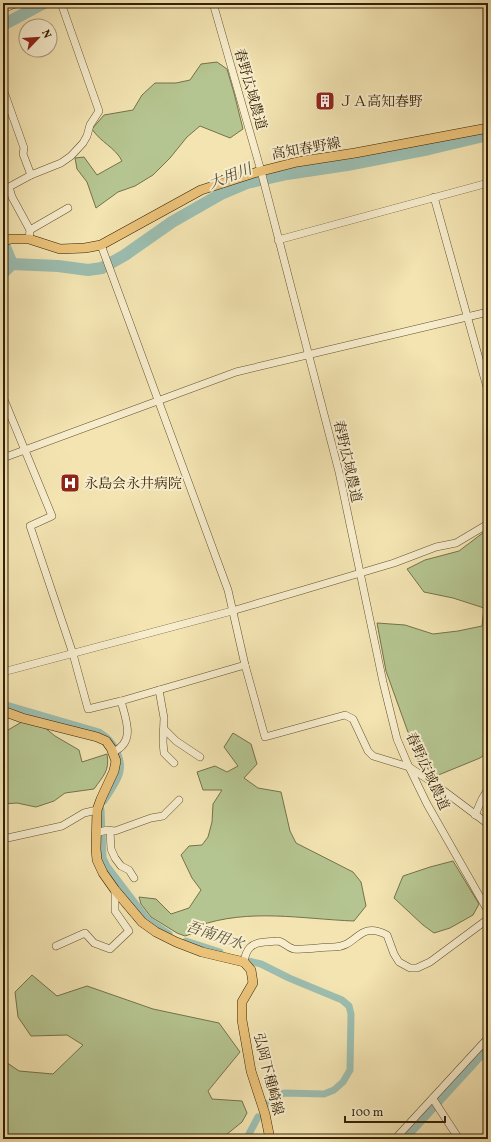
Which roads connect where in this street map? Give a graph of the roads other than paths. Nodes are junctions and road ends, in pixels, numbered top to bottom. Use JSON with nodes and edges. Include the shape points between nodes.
{"nodes":[{"id":1,"x":17,"y":3,"type":"edge"},
{"id":2,"x":61,"y":3,"type":"edge"},
{"id":3,"x":213,"y":3,"type":"edge"},
{"id":4,"x":3,"y":9,"type":"edge"},
{"id":5,"x":3,"y":89,"type":"edge"},
{"id":6,"x":488,"y":128,"type":"edge"},
{"id":7,"x":261,"y":171,"type":"junction"},
{"id":8,"x":31,"y":175,"type":"junction"},
{"id":9,"x":488,"y":183,"type":"edge"},
{"id":10,"x":434,"y":197,"type":"junction"},
{"id":11,"x":68,"y":208,"type":"dead end"},
{"id":12,"x":29,"y":234,"type":"junction"},
{"id":13,"x":7,"y":240,"type":"edge"},
{"id":14,"x":278,"y":240,"type":"junction"},
{"id":15,"x":103,"y":249,"type":"junction"},
{"id":16,"x":488,"y":312,"type":"edge"},
{"id":17,"x":468,"y":318,"type":"junction"},
{"id":18,"x":309,"y":355,"type":"junction"},
{"id":19,"x":488,"y":392,"type":"edge"},
{"id":20,"x":3,"y":397,"type":"edge"},
{"id":21,"x":159,"y":401,"type":"junction"},
{"id":22,"x":26,"y":450,"type":"junction"},
{"id":23,"x":3,"y":458,"type":"edge"},
{"id":24,"x":488,"y":524,"type":"edge"},
{"id":25,"x":361,"y":576,"type":"junction"},
{"id":26,"x":232,"y":612,"type":"junction"},
{"id":27,"x":73,"y":654,"type":"junction"},
{"id":28,"x":245,"y":665,"type":"junction"},
{"id":29,"x":3,"y":672,"type":"edge"},
{"id":30,"x":159,"y":690,"type":"junction"},
{"id":31,"x":121,"y":701,"type":"junction"},
{"id":32,"x":3,"y":711,"type":"edge"},
{"id":33,"x":164,"y":729,"type":"junction"},
{"id":34,"x":116,"y":750,"type":"junction"},
{"id":35,"x":200,"y":757,"type":"dead end"},
{"id":36,"x":174,"y":763,"type":"dead end"},
{"id":37,"x":409,"y":767,"type":"junction"},
{"id":38,"x":488,"y":788,"type":"edge"},
{"id":39,"x":180,"y":800,"type":"dead end"},
{"id":40,"x":97,"y":810,"type":"junction"},
{"id":41,"x":475,"y":815,"type":"junction"},
{"id":42,"x":488,"y":824,"type":"edge"},
{"id":43,"x":103,"y":831,"type":"junction"},
{"id":44,"x":3,"y":839,"type":"edge"},
{"id":45,"x":134,"y":878,"type":"dead end"},
{"id":46,"x":115,"y":890,"type":"junction"},
{"id":47,"x":488,"y":911,"type":"edge"},
{"id":48,"x":488,"y":918,"type":"edge"},
{"id":49,"x":56,"y":946,"type":"dead end"},
{"id":50,"x":244,"y":958,"type":"junction"},
{"id":51,"x":488,"y":1038,"type":"edge"},
{"id":52,"x":433,"y":1099,"type":"junction"},
{"id":53,"x":270,"y":1139,"type":"edge"},
{"id":54,"x":395,"y":1139,"type":"edge"},
{"id":55,"x":459,"y":1139,"type":"edge"}],
"edges":[{"from":1,"to":4,"type":"street"},
{"from":2,"to":8,"type":"street","via":[[99,112],[90,125],[85,139],[71,156],[61,163]]},
{"from":3,"to":7,"type":"street","name":"春野広域農道"},
{"from":5,"to":8,"type":"street"},
{"from":6,"to":7,"type":"main road","name":"高知春野線","via":[[355,154],[297,162]]},
{"from":7,"to":14,"type":"street","name":"春野広域農道"},
{"from":7,"to":15,"type":"main road","name":"高知春野線","via":[[201,190]]},
{"from":8,"to":12,"type":"street","via":[[8,187]]},
{"from":9,"to":10,"type":"street"},
{"from":10,"to":14,"type":"street"},
{"from":10,"to":17,"type":"street"},
{"from":11,"to":12,"type":"street"},
{"from":12,"to":13,"type":"main road","name":"高知春野線"},
{"from":12,"to":15,"type":"main road","name":"高知春野線","via":[[50,247]]},
{"from":14,"to":18,"type":"street","name":"春野広域農道"},
{"from":15,"to":21,"type":"street"},
{"from":16,"to":17,"type":"street"},
{"from":17,"to":18,"type":"street"},
{"from":17,"to":19,"type":"street"},
{"from":18,"to":21,"type":"street","via":[[236,372]]},
{"from":18,"to":25,"type":"street","name":"春野広域農道"},
{"from":20,"to":22,"type":"street"},
{"from":21,"to":22,"type":"street"},
{"from":21,"to":26,"type":"street","via":[[228,590]]},
{"from":22,"to":23,"type":"street"},
{"from":22,"to":27,"type":"street","via":[[52,516],[30,526]]},
{"from":24,"to":25,"type":"street","via":[[456,543],[436,547]]},
{"from":25,"to":26,"type":"street"},
{"from":25,"to":37,"type":"street","name":"春野広域農道","via":[[390,715]]},
{"from":26,"to":27,"type":"street"},
{"from":26,"to":28,"type":"street"},
{"from":27,"to":29,"type":"street"},
{"from":27,"to":31,"type":"street","via":[[88,709]]},
{"from":28,"to":30,"type":"street"},
{"from":28,"to":37,"type":"street","via":[[265,737],[345,715],[353,719],[368,751],[373,756]]},
{"from":30,"to":31,"type":"street"},
{"from":30,"to":33,"type":"street"},
{"from":31,"to":34,"type":"street","via":[[128,730],[124,744]]},
{"from":32,"to":34,"type":"main road","via":[[97,737]]},
{"from":33,"to":35,"type":"street","via":[[176,741]]},
{"from":33,"to":36,"type":"street","via":[[164,753]]},
{"from":34,"to":40,"type":"main road","via":[[114,771]]},
{"from":37,"to":41,"type":"street"},
{"from":37,"to":47,"type":"street","name":"春野広域農道","via":[[427,804]]},
{"from":38,"to":41,"type":"street"},
{"from":39,"to":43,"type":"street","via":[[164,816],[115,831]]},
{"from":40,"to":43,"type":"main road"},
{"from":40,"to":44,"type":"street","via":[[84,813],[62,826]]},
{"from":41,"to":42,"type":"street"},
{"from":43,"to":45,"type":"street","via":[[115,858]]},
{"from":43,"to":46,"type":"main road","via":[[97,860]]},
{"from":46,"to":49,"type":"street","via":[[115,911],[130,931],[110,949],[94,943],[85,933]]},
{"from":46,"to":50,"type":"main road","via":[[142,922],[156,932],[202,952]]},
{"from":48,"to":50,"type":"street","via":[[430,962],[417,968],[410,968],[399,962],[387,935],[370,930],[336,947],[292,949],[278,941],[258,942],[248,949]]},
{"from":50,"to":53,"type":"main road","name":"弘岡下種崎線","via":[[251,970],[253,983],[242,1002],[242,1020],[251,1071]]},
{"from":51,"to":52,"type":"street"},
{"from":52,"to":54,"type":"street"},
{"from":52,"to":55,"type":"street"}]}
